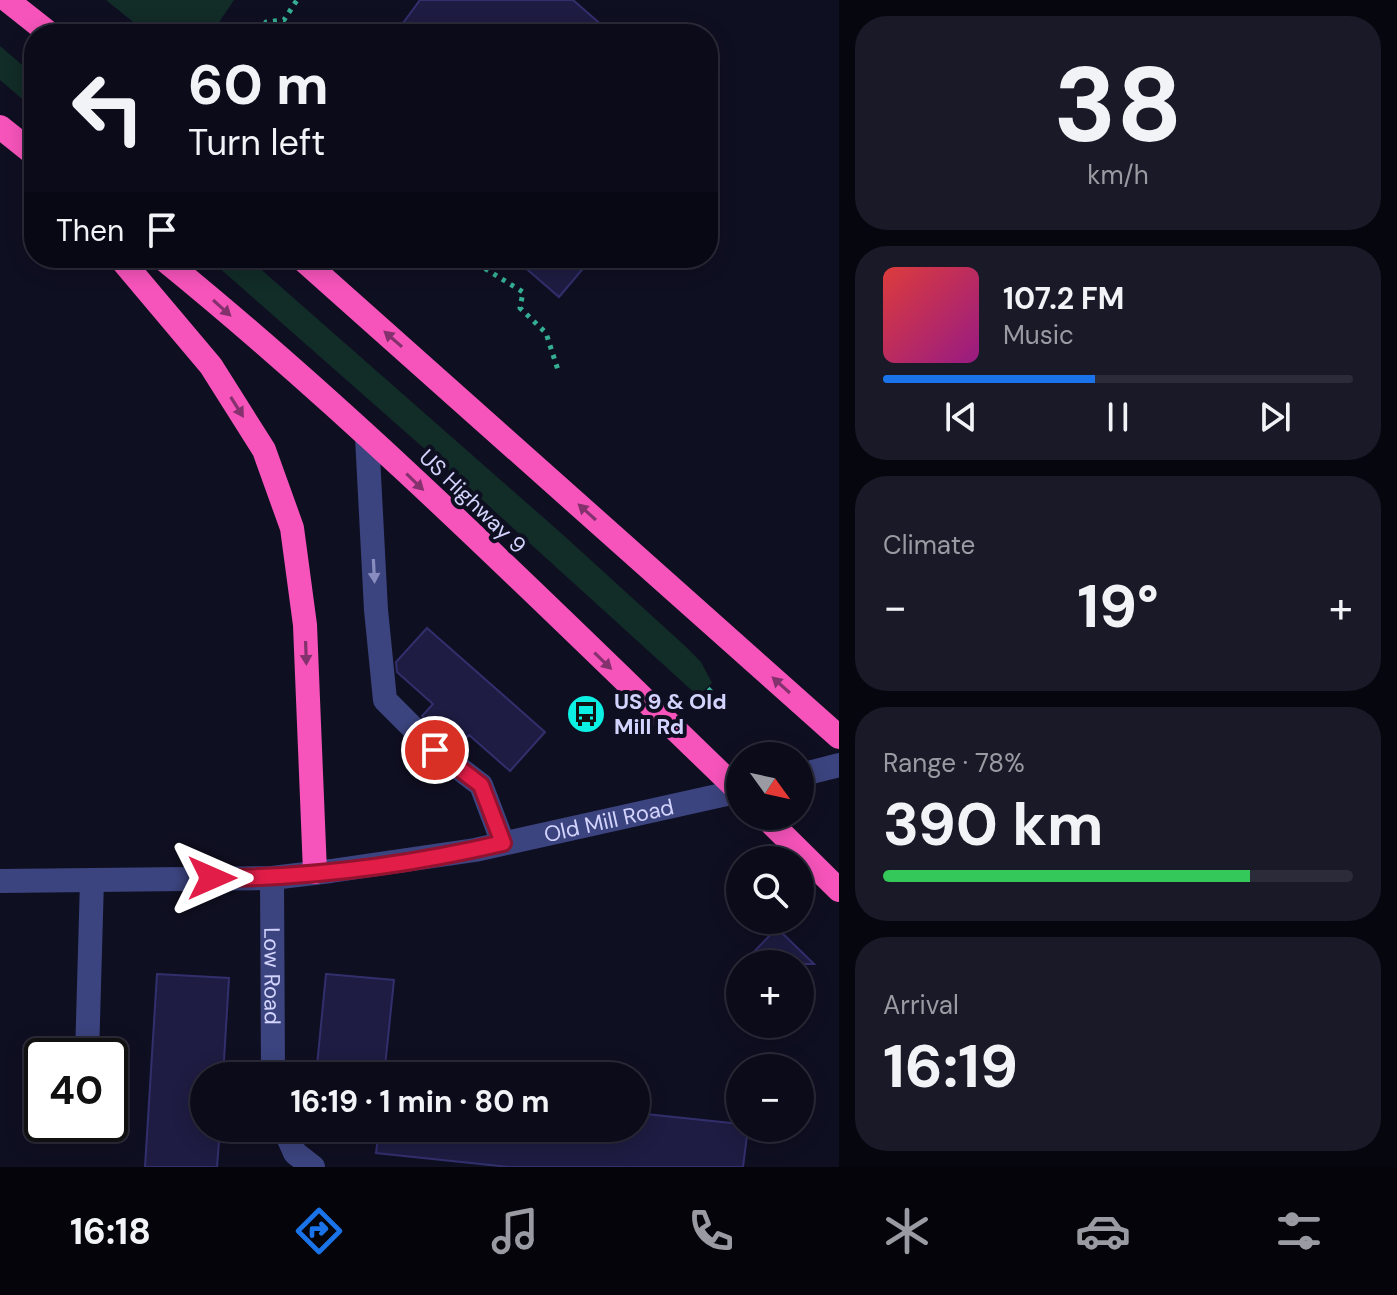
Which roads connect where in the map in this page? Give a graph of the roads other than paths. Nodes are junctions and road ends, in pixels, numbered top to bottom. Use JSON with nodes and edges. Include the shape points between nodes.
{"nodes":[{"id":1,"x":7,"y":0,"type":"edge"},
{"id":2,"x":37,"y":24,"type":"edge"},
{"id":3,"x":0,"y":127,"type":"edge"},
{"id":4,"x":24,"y":146,"type":"edge"},
{"id":5,"x":128,"y":268,"type":"edge"},
{"id":6,"x":174,"y":268,"type":"edge"},
{"id":7,"x":312,"y":268,"type":"edge"},
{"id":8,"x":367,"y":437,"type":"junction"},
{"id":9,"x":839,"y":737,"type":"edge"},
{"id":10,"x":839,"y":765,"type":"edge"},
{"id":11,"x":814,"y":771,"type":"edge"},
{"id":12,"x":726,"y":778,"type":"edge"},
{"id":13,"x":726,"y":794,"type":"edge"},
{"id":14,"x":778,"y":830,"type":"edge"},
{"id":15,"x":503,"y":843,"type":"junction"},
{"id":16,"x":315,"y":872,"type":"junction"},
{"id":17,"x":272,"y":878,"type":"junction"},
{"id":18,"x":92,"y":880,"type":"junction"},
{"id":19,"x":0,"y":881,"type":"edge"},
{"id":20,"x":839,"y":890,"type":"edge"},
{"id":21,"x":88,"y":1038,"type":"edge"},
{"id":22,"x":273,"y":1062,"type":"edge"},
{"id":23,"x":290,"y":1142,"type":"edge"},
{"id":24,"x":313,"y":1167,"type":"edge"}],
"edges":[{"from":1,"to":2,"type":"highway"},
{"from":3,"to":4,"type":"highway"},
{"from":5,"to":16,"type":"highway","one_way":true,"via":[[219,378],[264,450],[292,528],[305,625]]},
{"from":6,"to":8,"type":"highway","name":"US Highway 9","one_way":true},
{"from":9,"to":7,"type":"highway","one_way":true},
{"from":8,"to":12,"type":"highway","name":"US Highway 9","one_way":true},
{"from":8,"to":15,"type":"street","one_way":true,"via":[[385,700],[435,750],[481,785]]},
{"from":10,"to":11,"type":"street"},
{"from":13,"to":15,"type":"street","name":"Old Mill Road"},
{"from":14,"to":20,"type":"highway"},
{"from":15,"to":16,"type":"street","name":"Old Mill Road"},
{"from":16,"to":17,"type":"street","name":"Old Mill Road"},
{"from":17,"to":18,"type":"street","name":"Old Mill Road"},
{"from":17,"to":22,"type":"street","name":"Low Road"},
{"from":18,"to":19,"type":"street","name":"Old Mill Road"},
{"from":18,"to":21,"type":"street"},
{"from":23,"to":24,"type":"street"}]}
